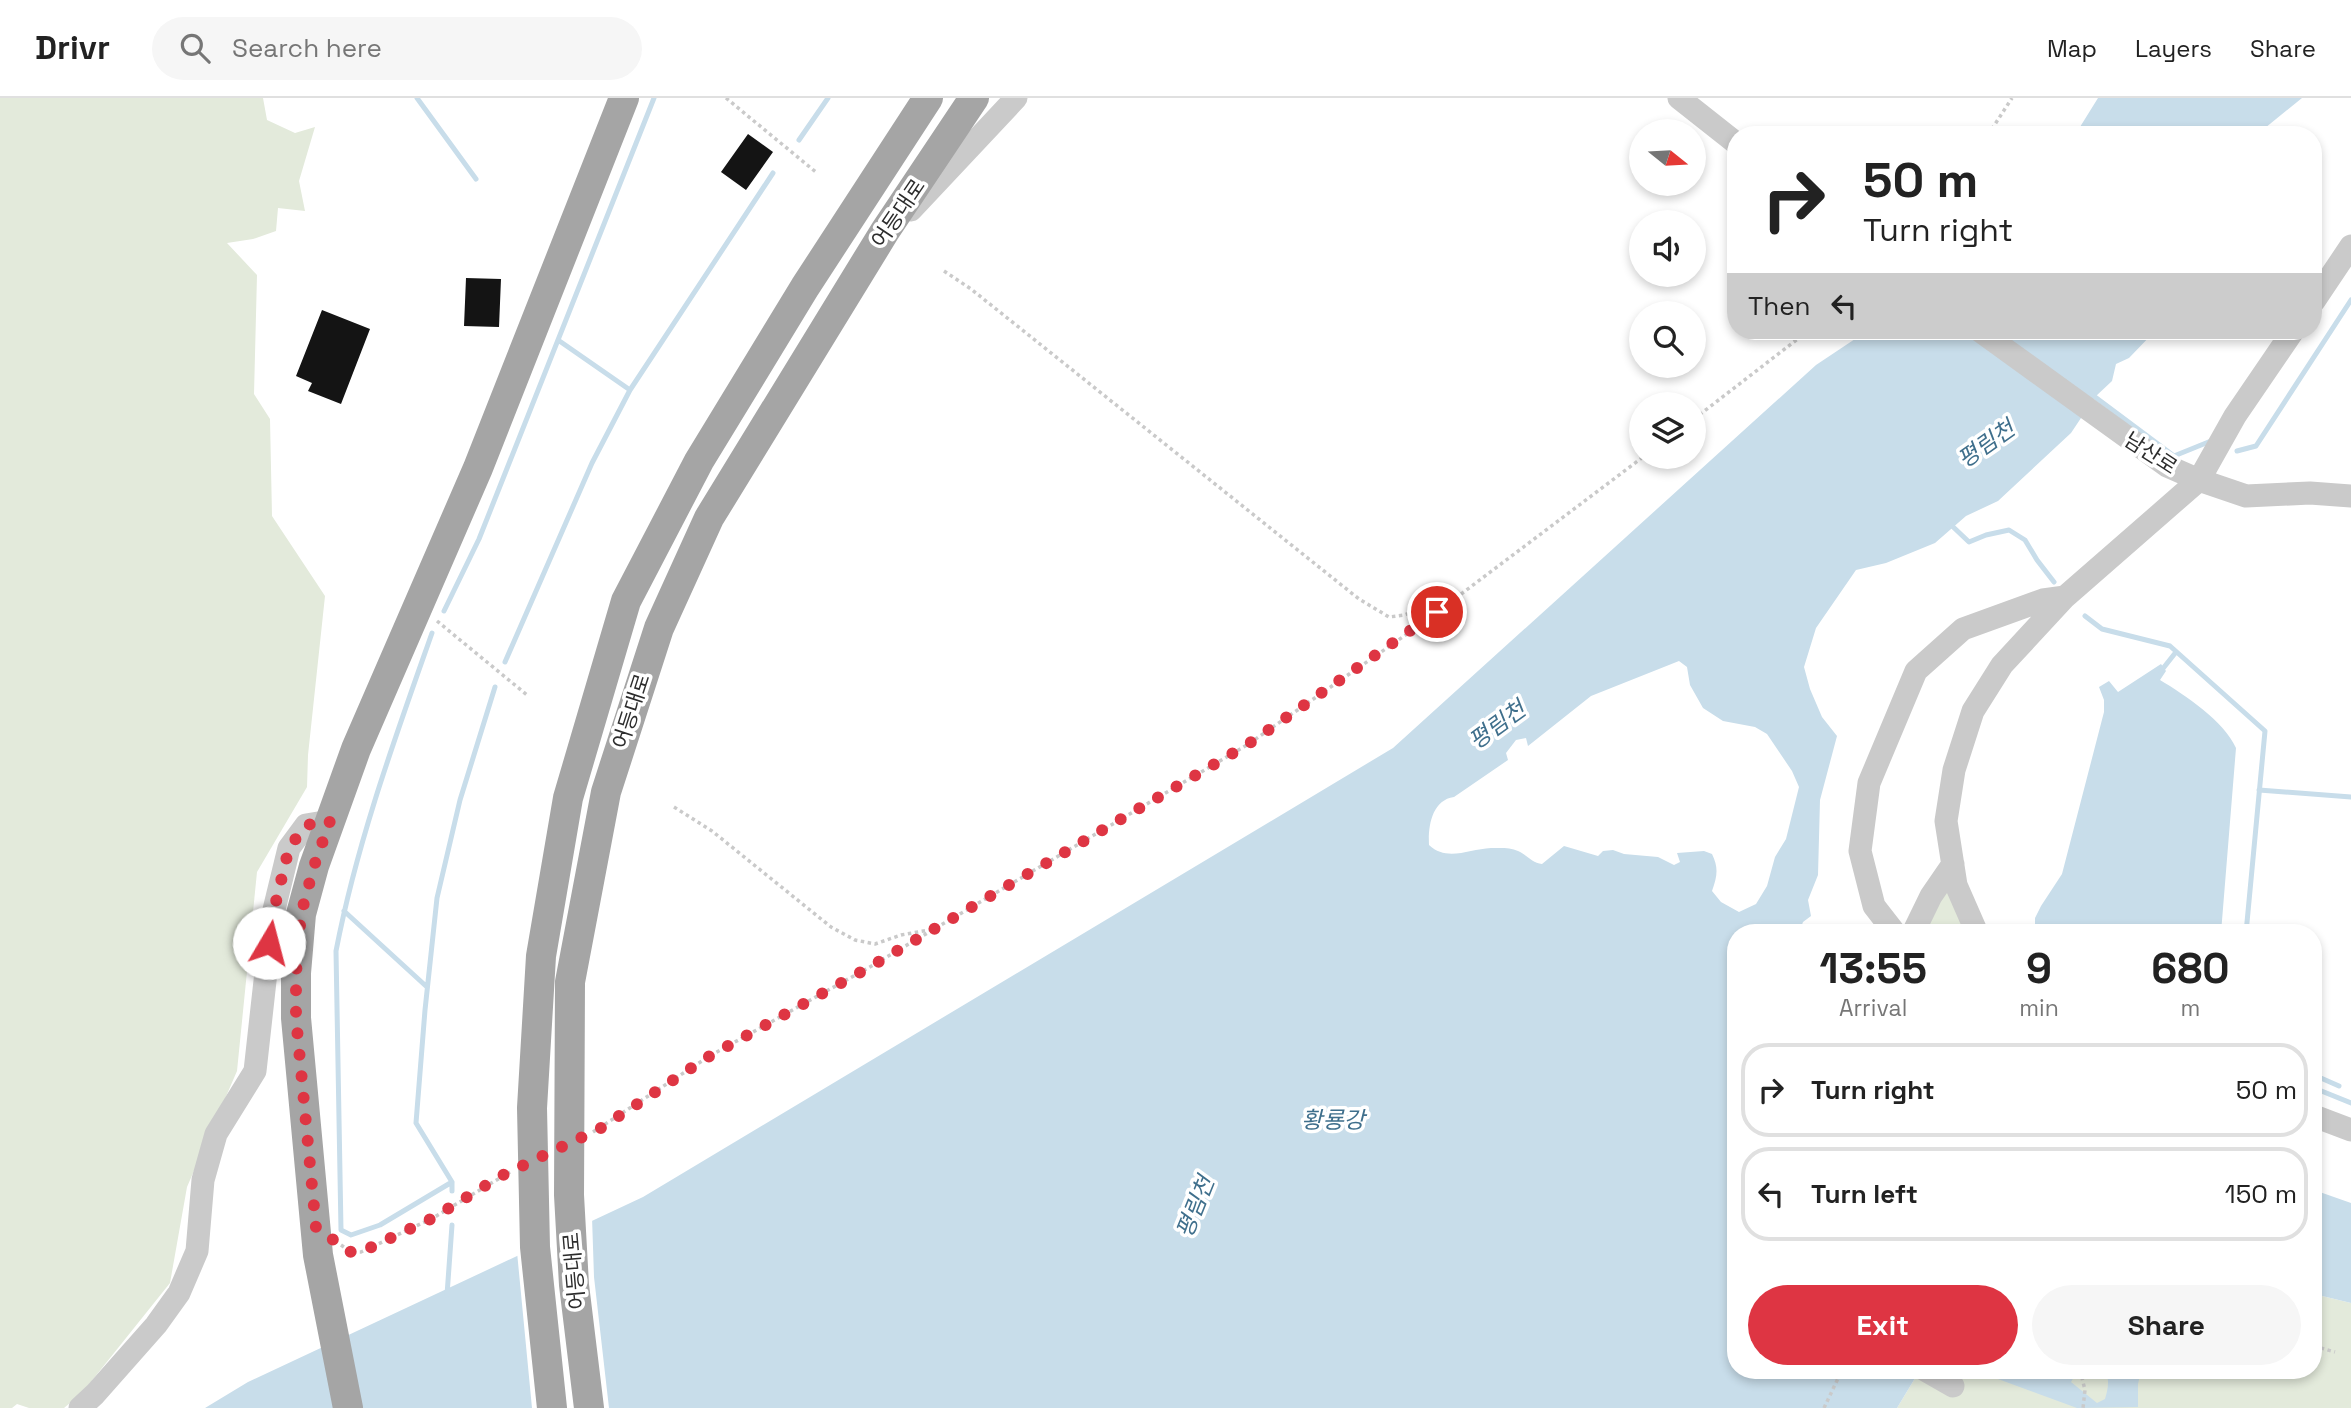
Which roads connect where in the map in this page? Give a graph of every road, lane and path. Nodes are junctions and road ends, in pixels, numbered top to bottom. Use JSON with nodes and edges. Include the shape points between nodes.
{"nodes":[{"id":1,"x":624,"y":98,"type":"edge"},
{"id":2,"x":726,"y":98,"type":"edge"},
{"id":3,"x":928,"y":98,"type":"edge"},
{"id":4,"x":974,"y":98,"type":"edge"},
{"id":5,"x":1016,"y":98,"type":"edge"},
{"id":6,"x":1679,"y":98,"type":"edge"},
{"id":7,"x":2012,"y":98,"type":"edge"},
{"id":8,"x":1994,"y":126,"type":"edge"},
{"id":9,"x":1727,"y":137,"type":"edge"},
{"id":10,"x":817,"y":173,"type":"dead end"},
{"id":11,"x":2351,"y":246,"type":"edge"},
{"id":12,"x":873,"y":250,"type":"junction"},
{"id":13,"x":944,"y":271,"type":"dead end"},
{"id":14,"x":2322,"y":289,"type":"edge"},
{"id":15,"x":1796,"y":340,"type":"edge"},
{"id":16,"x":1992,"y":340,"type":"edge"},
{"id":17,"x":2287,"y":340,"type":"edge"},
{"id":18,"x":1706,"y":410,"type":"edge"},
{"id":19,"x":1629,"y":467,"type":"edge"},
{"id":20,"x":2199,"y":480,"type":"junction"},
{"id":21,"x":2351,"y":496,"type":"edge"},
{"id":22,"x":2064,"y":597,"type":"junction"},
{"id":23,"x":1453,"y":599,"type":"junction"},
{"id":24,"x":418,"y":605,"type":"junction"},
{"id":25,"x":527,"y":695,"type":"dead end"},
{"id":26,"x":674,"y":807,"type":"dead end"},
{"id":27,"x":330,"y":821,"type":"junction"},
{"id":28,"x":1952,"y":864,"type":"junction"},
{"id":29,"x":1888,"y":924,"type":"edge"},
{"id":30,"x":1917,"y":924,"type":"edge"},
{"id":31,"x":1973,"y":924,"type":"edge"},
{"id":32,"x":931,"y":930,"type":"junction"},
{"id":33,"x":2322,"y":1119,"type":"edge"},
{"id":34,"x":2351,"y":1130,"type":"edge"},
{"id":35,"x":589,"y":1134,"type":"dead end"},
{"id":36,"x":514,"y":1170,"type":"dead end"},
{"id":37,"x":317,"y":1242,"type":"junction"},
{"id":38,"x":2322,"y":1348,"type":"edge"},
{"id":39,"x":2335,"y":1352,"type":"dead end"},
{"id":40,"x":1838,"y":1379,"type":"edge"},
{"id":41,"x":1941,"y":1379,"type":"edge"},
{"id":42,"x":2082,"y":1379,"type":"edge"},
{"id":43,"x":1953,"y":1386,"type":"dead end"},
{"id":44,"x":80,"y":1408,"type":"edge"},
{"id":45,"x":348,"y":1408,"type":"edge"},
{"id":46,"x":552,"y":1408,"type":"edge"},
{"id":47,"x":589,"y":1408,"type":"edge"},
{"id":48,"x":1824,"y":1408,"type":"edge"},
{"id":49,"x":2083,"y":1408,"type":"edge"}],
"edges":[{"from":1,"to":24,"type":"main road","via":[[514,379]]},
{"from":2,"to":10,"type":"path"},
{"from":3,"to":46,"type":"main road","name":"어등대로","via":[[699,461],[626,601],[568,798],[541,956],[532,1108],[535,1247]]},
{"from":4,"to":12,"type":"main road","name":"어등대로"},
{"from":5,"to":12,"type":"street"},
{"from":6,"to":9,"type":"street"},
{"from":7,"to":8,"type":"path"},
{"from":11,"to":14,"type":"street"},
{"from":12,"to":47,"type":"main road","name":"어등대로","via":[[709,517],[659,628],[606,792],[570,982],[569,1195]]},
{"from":13,"to":23,"type":"path","via":[[1359,599],[1389,617]]},
{"from":15,"to":18,"type":"path"},
{"from":16,"to":20,"type":"street","name":"남산로","via":[[2167,466]]},
{"from":17,"to":20,"type":"street","via":[[2235,416]]},
{"from":19,"to":23,"type":"path"},
{"from":20,"to":21,"type":"street","name":"남산로","via":[[2246,496]]},
{"from":20,"to":22,"type":"street"},
{"from":22,"to":28,"type":"street","via":[[2001,665],[1973,711],[1954,770],[1946,821]]},
{"from":22,"to":29,"type":"street","via":[[1963,629],[1916,671],[1869,783],[1860,851],[1874,906]]},
{"from":23,"to":32,"type":"path","via":[[1247,745]]},
{"from":24,"to":25,"type":"path"},
{"from":24,"to":27,"type":"main road"},
{"from":26,"to":32,"type":"path","via":[[712,831],[831,927],[855,940],[874,944]]},
{"from":27,"to":37,"type":"main road","via":[[301,914],[296,973],[296,1018]]},
{"from":27,"to":44,"type":"street","via":[[306,825],[289,848],[272,918],[255,1072],[216,1134],[202,1180],[197,1251],[179,1293],[156,1325]]},
{"from":28,"to":30,"type":"street"},
{"from":28,"to":31,"type":"street"},
{"from":32,"to":35,"type":"path","via":[[708,1057]]},
{"from":33,"to":34,"type":"street"},
{"from":36,"to":37,"type":"path","via":[[433,1218],[361,1252]]},
{"from":37,"to":45,"type":"main road"},
{"from":38,"to":39,"type":"path"},
{"from":40,"to":48,"type":"path"},
{"from":41,"to":43,"type":"street"},
{"from":42,"to":49,"type":"path"}]}
